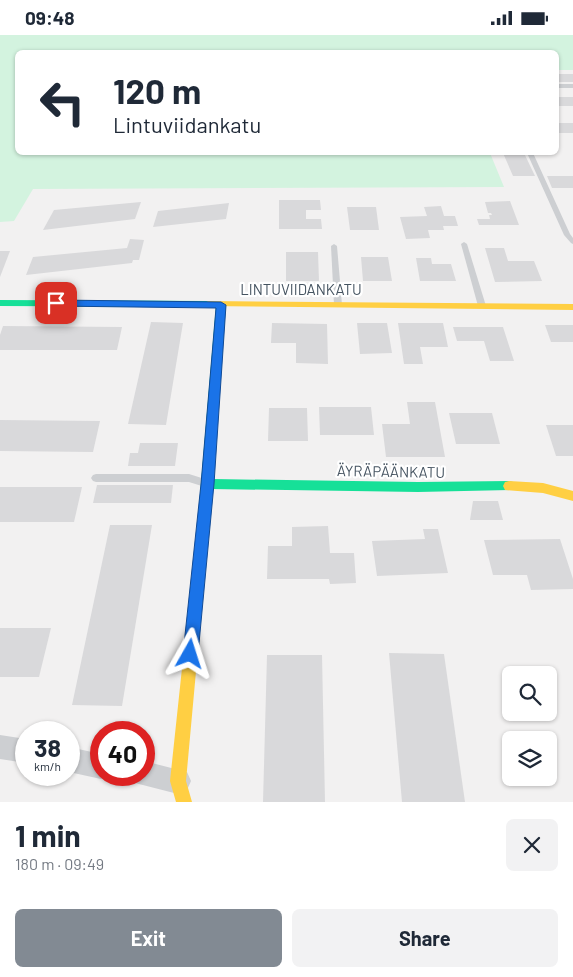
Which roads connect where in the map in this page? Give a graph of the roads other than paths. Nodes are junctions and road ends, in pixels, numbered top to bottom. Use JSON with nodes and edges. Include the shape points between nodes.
{"nodes":[{"id":1,"x":559,"y":86,"type":"edge"},
{"id":2,"x":573,"y":86,"type":"edge"},
{"id":3,"x":531,"y":155,"type":"edge"},
{"id":4,"x":573,"y":242,"type":"edge"},
{"id":5,"x":464,"y":244,"type":"dead end"},
{"id":6,"x":334,"y":246,"type":"dead end"},
{"id":7,"x":0,"y":303,"type":"edge"},
{"id":8,"x":221,"y":305,"type":"junction"},
{"id":9,"x":338,"y":305,"type":"junction"},
{"id":10,"x":482,"y":306,"type":"junction"},
{"id":11,"x":573,"y":307,"type":"edge"},
{"id":12,"x":96,"y":478,"type":"dead end"},
{"id":13,"x":207,"y":484,"type":"junction"},
{"id":14,"x":573,"y":495,"type":"edge"},
{"id":15,"x":0,"y":747,"type":"edge"},
{"id":16,"x":15,"y":749,"type":"edge"},
{"id":17,"x":155,"y":779,"type":"edge"},
{"id":18,"x":181,"y":791,"type":"edge"}],
"edges":[{"from":1,"to":2,"type":"lane"},
{"from":3,"to":4,"type":"lane"},
{"from":5,"to":10,"type":"lane"},
{"from":6,"to":9,"type":"lane"},
{"from":7,"to":8,"type":"street","name":"LINTUVIIDANKATU"},
{"from":8,"to":9,"type":"street","name":"LINTUVIIDANKATU"},
{"from":8,"to":13,"type":"street"},
{"from":9,"to":10,"type":"street","name":"LINTUVIIDANKATU"},
{"from":10,"to":11,"type":"street","name":"LINTUVIIDANKATU"},
{"from":12,"to":13,"type":"lane","via":[[190,478]]},
{"from":13,"to":14,"type":"street","name":"ÄYRÄPÄÄNKATU","via":[[538,486]]},
{"from":13,"to":18,"type":"street"},
{"from":15,"to":16,"type":"street"},
{"from":17,"to":18,"type":"street"}]}
